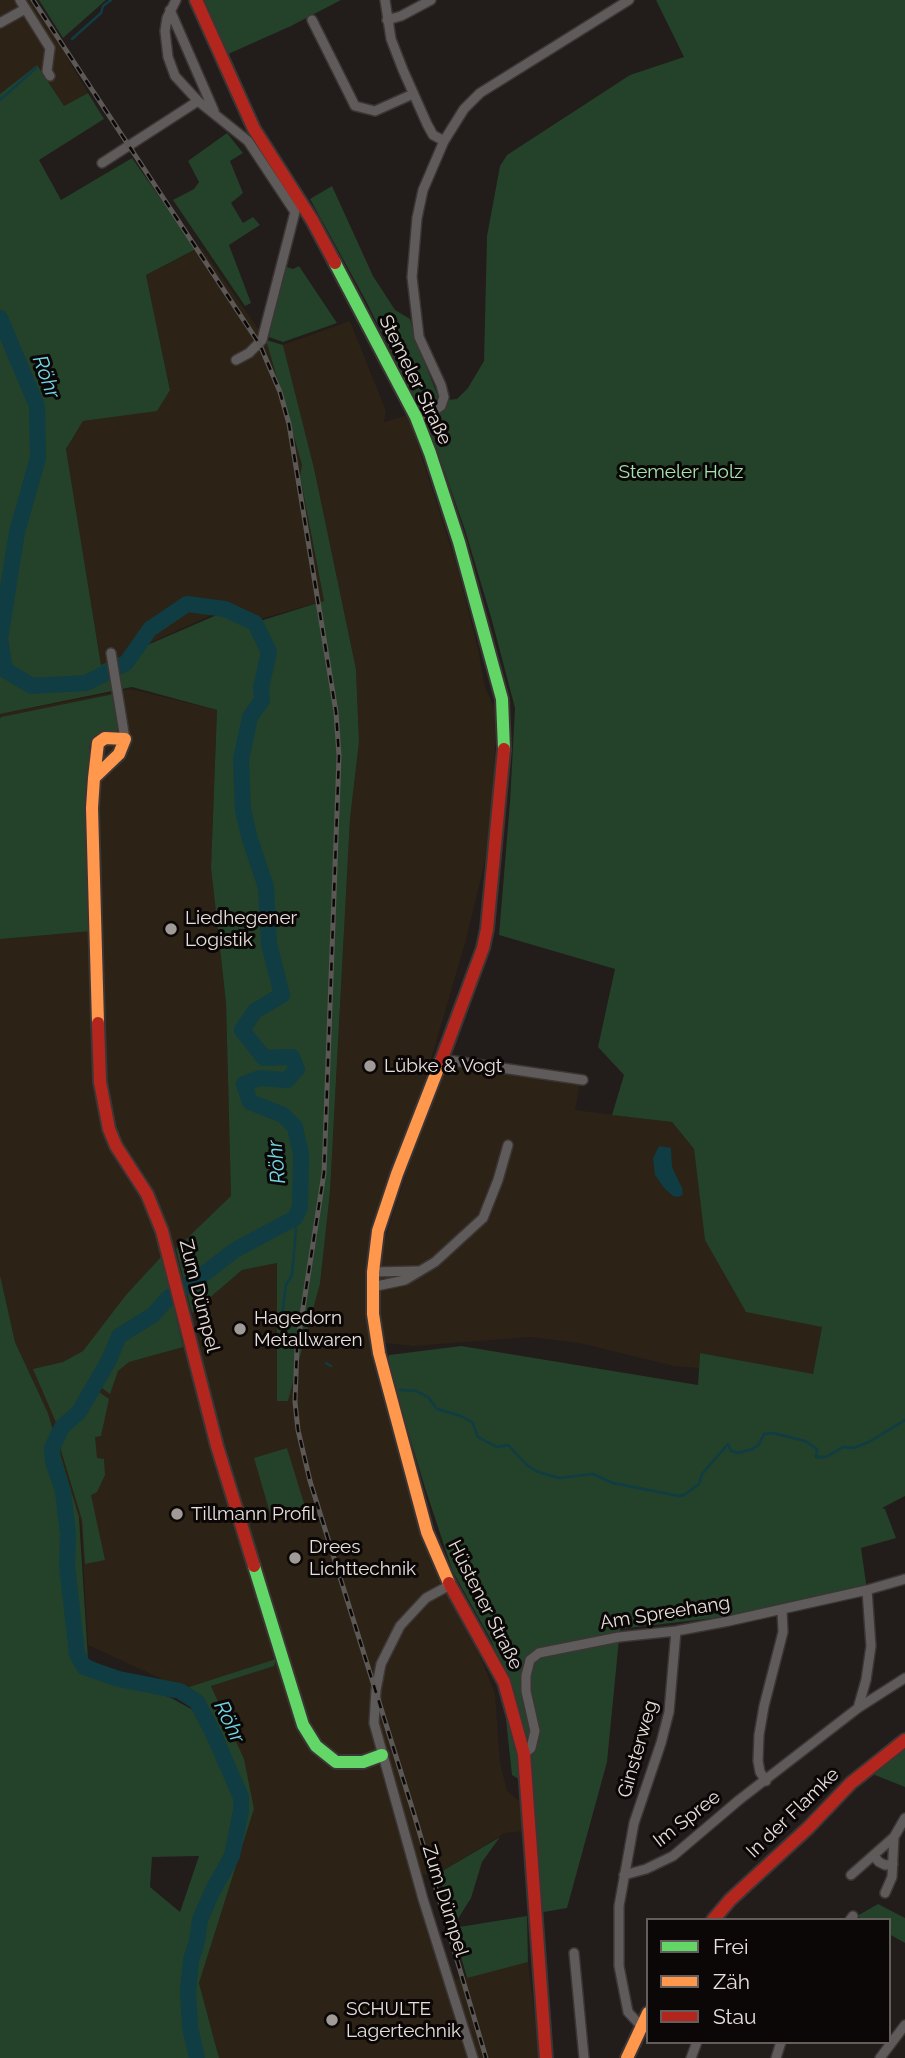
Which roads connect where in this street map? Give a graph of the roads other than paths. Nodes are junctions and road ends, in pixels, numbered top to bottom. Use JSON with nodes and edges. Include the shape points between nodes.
{"nodes":[{"id":1,"x":20,"y":0,"type":"edge"},
{"id":2,"x":176,"y":0,"type":"edge"},
{"id":3,"x":197,"y":0,"type":"edge"},
{"id":4,"x":385,"y":0,"type":"edge"},
{"id":5,"x":431,"y":0,"type":"edge"},
{"id":6,"x":629,"y":0,"type":"edge"},
{"id":7,"x":25,"y":9,"type":"junction"},
{"id":8,"x":170,"y":10,"type":"junction"},
{"id":9,"x":312,"y":20,"type":"dead end"},
{"id":10,"x":387,"y":20,"type":"junction"},
{"id":11,"x":0,"y":23,"type":"edge"},
{"id":12,"x":50,"y":76,"type":"dead end"},
{"id":13,"x":413,"y":94,"type":"junction"},
{"id":14,"x":198,"y":101,"type":"junction"},
{"id":15,"x":214,"y":112,"type":"junction"},
{"id":16,"x":444,"y":141,"type":"junction"},
{"id":17,"x":102,"y":163,"type":"dead end"},
{"id":18,"x":236,"y":360,"type":"dead end"},
{"id":19,"x":416,"y":417,"type":"junction"},
{"id":20,"x":111,"y":653,"type":"dead end"},
{"id":21,"x":124,"y":739,"type":"junction"},
{"id":22,"x":94,"y":778,"type":"junction"},
{"id":23,"x":491,"y":892,"type":"joint"},
{"id":24,"x":441,"y":1059,"type":"junction"},
{"id":25,"x":583,"y":1080,"type":"dead end"},
{"id":26,"x":508,"y":1145,"type":"dead end"},
{"id":27,"x":420,"y":1271,"type":"junction"},
{"id":28,"x":373,"y":1272,"type":"junction"},
{"id":29,"x":372,"y":1287,"type":"junction"},
{"id":30,"x":905,"y":1579,"type":"edge"},
{"id":31,"x":450,"y":1585,"type":"junction"},
{"id":32,"x":867,"y":1590,"type":"junction"},
{"id":33,"x":782,"y":1610,"type":"junction"},
{"id":34,"x":676,"y":1630,"type":"junction"},
{"id":35,"x":905,"y":1678,"type":"edge"},
{"id":36,"x":858,"y":1708,"type":"junction"},
{"id":37,"x":905,"y":1740,"type":"edge"},
{"id":38,"x":524,"y":1754,"type":"junction"},
{"id":39,"x":382,"y":1755,"type":"junction"},
{"id":40,"x":766,"y":1781,"type":"junction"},
{"id":41,"x":905,"y":1818,"type":"edge"},
{"id":42,"x":894,"y":1837,"type":"junction"},
{"id":43,"x":874,"y":1856,"type":"junction"},
{"id":44,"x":893,"y":1864,"type":"junction"},
{"id":45,"x":624,"y":1875,"type":"junction"},
{"id":46,"x":851,"y":1875,"type":"dead end"},
{"id":47,"x":885,"y":1893,"type":"dead end"},
{"id":48,"x":715,"y":1918,"type":"edge"},
{"id":49,"x":574,"y":1953,"type":"dead end"},
{"id":50,"x":646,"y":2017,"type":"edge"},
{"id":51,"x":905,"y":2025,"type":"edge"},
{"id":52,"x":641,"y":2026,"type":"junction"},
{"id":53,"x":891,"y":2043,"type":"edge"},
{"id":54,"x":891,"y":2044,"type":"edge"},
{"id":55,"x":473,"y":2058,"type":"edge"},
{"id":56,"x":546,"y":2058,"type":"edge"},
{"id":57,"x":584,"y":2058,"type":"edge"},
{"id":58,"x":627,"y":2058,"type":"edge"},
{"id":59,"x":880,"y":2058,"type":"edge"}],
"edges":[{"from":1,"to":7,"type":"street"},
{"from":2,"to":8,"type":"street"},
{"from":3,"to":19,"type":"main road","name":"Stemeler Straße","via":[[254,129],[312,220]]},
{"from":4,"to":10,"type":"street"},
{"from":5,"to":10,"type":"street"},
{"from":6,"to":16,"type":"street","via":[[480,93]]},
{"from":7,"to":11,"type":"street"},
{"from":7,"to":12,"type":"street","via":[[50,48]]},
{"from":8,"to":14,"type":"street","via":[[166,39],[170,67]]},
{"from":8,"to":15,"type":"street"},
{"from":9,"to":13,"type":"street","via":[[355,106],[375,111]]},
{"from":10,"to":13,"type":"street"},
{"from":13,"to":16,"type":"street","via":[[433,135]]},
{"from":14,"to":15,"type":"street"},
{"from":14,"to":17,"type":"street"},
{"from":15,"to":18,"type":"street","via":[[248,141],[295,212],[262,340]]},
{"from":16,"to":19,"type":"street","via":[[422,190],[412,277],[419,337],[441,385],[443,402]]},
{"from":19,"to":23,"type":"main road","name":"Stemeler Straße","via":[[459,542],[502,699],[504,751]]},
{"from":20,"to":21,"type":"street"},
{"from":21,"to":22,"type":"main road","via":[[119,754]]},
{"from":21,"to":22,"type":"main road","name":"Zum Dümpel","via":[[105,738],[98,743]]},
{"from":22,"to":39,"type":"main road","name":"Zum Dümpel","via":[[100,1082],[105,1114],[116,1146],[156,1211],[217,1446],[308,1735],[336,1762],[363,1762]]},
{"from":23,"to":24,"type":"main road","name":"Hüstener Straße","via":[[483,948]]},
{"from":24,"to":25,"type":"street"},
{"from":24,"to":28,"type":"main road","name":"Hüstener Straße","via":[[378,1231]]},
{"from":26,"to":27,"type":"street","via":[[483,1218]]},
{"from":27,"to":28,"type":"street"},
{"from":27,"to":29,"type":"street","via":[[405,1280]]},
{"from":28,"to":29,"type":"main road","name":"Hüstener Straße"},
{"from":29,"to":31,"type":"main road","name":"Hüstener Straße","via":[[379,1353],[401,1442],[427,1532]]},
{"from":30,"to":32,"type":"street","name":"Am Spreehang"},
{"from":31,"to":38,"type":"main road","name":"Hüstener Straße","via":[[504,1682]]},
{"from":31,"to":39,"type":"street","name":"Zum Dümpel","via":[[426,1598],[400,1626],[382,1664],[374,1723]]},
{"from":32,"to":33,"type":"street","name":"Am Spreehang"},
{"from":32,"to":36,"type":"street","via":[[871,1646]]},
{"from":33,"to":34,"type":"street","name":"Am Spreehang"},
{"from":33,"to":40,"type":"street","via":[[783,1632],[760,1735],[758,1762]]},
{"from":34,"to":38,"type":"street","name":"Am Spreehang","via":[[618,1637],[534,1656],[526,1691],[535,1731],[531,1748]]},
{"from":34,"to":45,"type":"street","name":"Ginsterweg","via":[[669,1712],[634,1823]]},
{"from":35,"to":36,"type":"street","name":"Im Spree"},
{"from":36,"to":40,"type":"street","name":"Im Spree"},
{"from":37,"to":48,"type":"main road","name":"In der Flamke","via":[[851,1783]]},
{"from":38,"to":56,"type":"main road","name":"Hüstener Straße"},
{"from":39,"to":55,"type":"street","name":"Zum Dümpel"},
{"from":40,"to":45,"type":"street","name":"Im Spree","via":[[673,1857]]},
{"from":41,"to":42,"type":"street"},
{"from":42,"to":43,"type":"street"},
{"from":42,"to":44,"type":"street"},
{"from":43,"to":44,"type":"street","via":[[885,1865]]},
{"from":43,"to":46,"type":"street"},
{"from":44,"to":47,"type":"street"},
{"from":45,"to":52,"type":"street","via":[[619,1966],[628,2012]]},
{"from":49,"to":57,"type":"street"},
{"from":50,"to":52,"type":"main road"},
{"from":51,"to":53,"type":"street"},
{"from":52,"to":58,"type":"main road"},
{"from":54,"to":59,"type":"street"}]}
